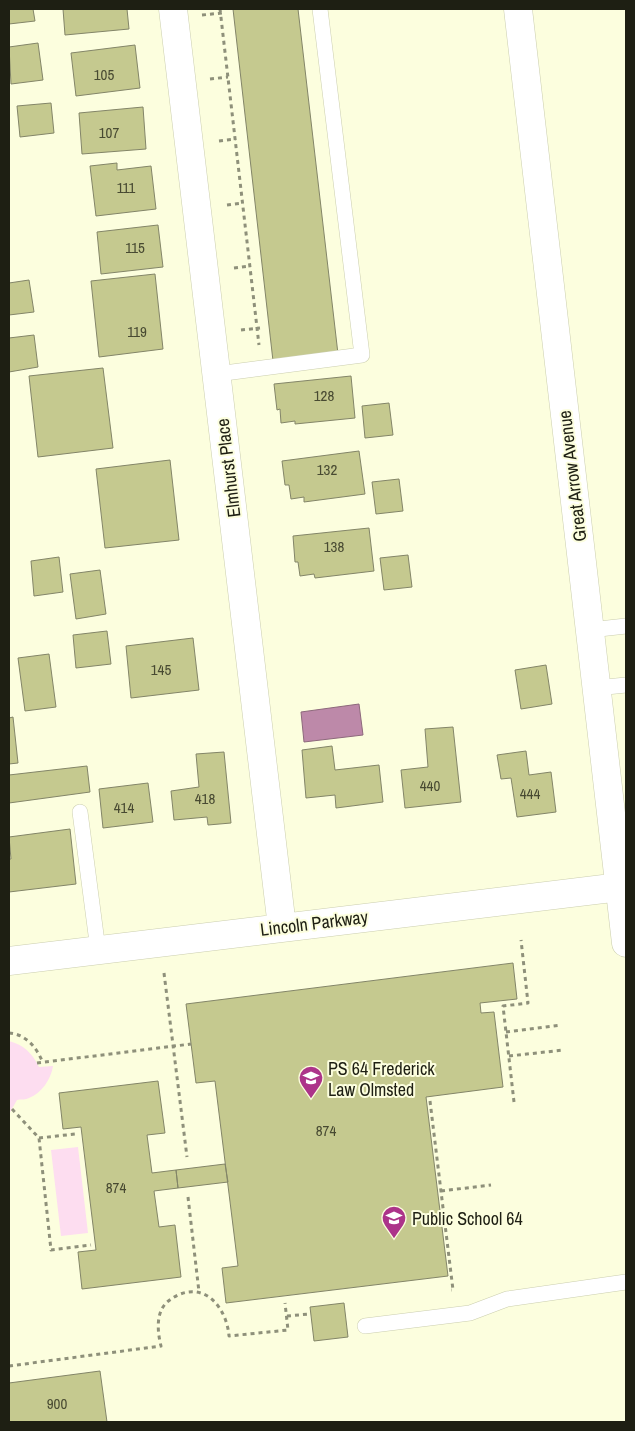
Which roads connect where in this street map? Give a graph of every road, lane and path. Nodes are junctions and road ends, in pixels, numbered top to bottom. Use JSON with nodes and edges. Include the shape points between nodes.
{"nodes":[{"id":1,"x":174,"y":9,"type":"edge"},
{"id":2,"x":320,"y":9,"type":"edge"},
{"id":3,"x":518,"y":9,"type":"edge"},
{"id":4,"x":221,"y":12,"type":"edge"},
{"id":5,"x":208,"y":15,"type":"dead end"},
{"id":6,"x":228,"y":76,"type":"junction"},
{"id":7,"x":215,"y":78,"type":"dead end"},
{"id":8,"x":235,"y":139,"type":"junction"},
{"id":9,"x":223,"y":141,"type":"dead end"},
{"id":10,"x":243,"y":203,"type":"junction"},
{"id":11,"x":230,"y":205,"type":"dead end"},
{"id":12,"x":251,"y":265,"type":"junction"},
{"id":13,"x":239,"y":267,"type":"dead end"},
{"id":14,"x":258,"y":328,"type":"junction"},
{"id":15,"x":246,"y":330,"type":"dead end"},
{"id":16,"x":259,"y":345,"type":"dead end"},
{"id":17,"x":216,"y":374,"type":"junction"},
{"id":18,"x":626,"y":626,"type":"edge"},
{"id":19,"x":590,"y":630,"type":"junction"},
{"id":20,"x":626,"y":685,"type":"edge"},
{"id":21,"x":596,"y":688,"type":"junction"},
{"id":22,"x":80,"y":812,"type":"dead end"},
{"id":23,"x":620,"y":887,"type":"junction"},
{"id":24,"x":282,"y":927,"type":"junction"},
{"id":25,"x":521,"y":940,"type":"dead end"},
{"id":26,"x":626,"y":944,"type":"edge"},
{"id":27,"x":98,"y":950,"type":"junction"},
{"id":28,"x":9,"y":961,"type":"edge"},
{"id":29,"x":163,"y":971,"type":"dead end"},
{"id":30,"x":561,"y":1025,"type":"dead end"},
{"id":31,"x":506,"y":1032,"type":"junction"},
{"id":32,"x":9,"y":1033,"type":"edge"},
{"id":33,"x":191,"y":1044,"type":"dead end"},
{"id":34,"x":173,"y":1046,"type":"junction"},
{"id":35,"x":564,"y":1050,"type":"dead end"},
{"id":36,"x":509,"y":1056,"type":"junction"},
{"id":37,"x":43,"y":1063,"type":"junction"},
{"id":38,"x":37,"y":1064,"type":"dead end"},
{"id":39,"x":430,"y":1101,"type":"dead end"},
{"id":40,"x":514,"y":1102,"type":"dead end"},
{"id":41,"x":12,"y":1109,"type":"dead end"},
{"id":42,"x":75,"y":1134,"type":"dead end"},
{"id":43,"x":38,"y":1138,"type":"junction"},
{"id":44,"x":187,"y":1156,"type":"dead end"},
{"id":45,"x":492,"y":1185,"type":"dead end"},
{"id":46,"x":441,"y":1191,"type":"junction"},
{"id":47,"x":188,"y":1197,"type":"dead end"},
{"id":48,"x":91,"y":1246,"type":"dead end"},
{"id":49,"x":626,"y":1282,"type":"edge"},
{"id":50,"x":453,"y":1290,"type":"dead end"},
{"id":51,"x":199,"y":1292,"type":"junction"},
{"id":52,"x":285,"y":1303,"type":"dead end"},
{"id":53,"x":310,"y":1314,"type":"dead end"},
{"id":54,"x":287,"y":1316,"type":"junction"},
{"id":55,"x":365,"y":1326,"type":"dead end"},
{"id":56,"x":9,"y":1366,"type":"edge"}],
"edges":[{"from":1,"to":17,"type":"street","name":"Elmhurst Place"},
{"from":2,"to":17,"type":"lane","via":[[362,355]]},
{"from":3,"to":19,"type":"street","name":"Great Arrow Avenue"},
{"from":4,"to":5,"type":"path"},
{"from":4,"to":6,"type":"path"},
{"from":6,"to":7,"type":"path"},
{"from":6,"to":8,"type":"path"},
{"from":8,"to":9,"type":"path"},
{"from":8,"to":10,"type":"path"},
{"from":10,"to":11,"type":"path"},
{"from":10,"to":12,"type":"path"},
{"from":12,"to":13,"type":"path"},
{"from":12,"to":14,"type":"path"},
{"from":14,"to":15,"type":"path"},
{"from":14,"to":16,"type":"path"},
{"from":17,"to":24,"type":"street","name":"Elmhurst Place"},
{"from":18,"to":19,"type":"lane"},
{"from":19,"to":21,"type":"street","name":"Great Arrow Avenue"},
{"from":20,"to":21,"type":"lane"},
{"from":21,"to":23,"type":"street","name":"Great Arrow Avenue"},
{"from":22,"to":27,"type":"lane"},
{"from":23,"to":24,"type":"street","name":"Lincoln Parkway"},
{"from":23,"to":26,"type":"street","name":"Great Arrow Avenue"},
{"from":24,"to":27,"type":"street","name":"Lincoln Parkway"},
{"from":25,"to":31,"type":"path","via":[[528,1003],[503,1006]]},
{"from":27,"to":28,"type":"street","name":"Lincoln Parkway"},
{"from":29,"to":34,"type":"path"},
{"from":30,"to":31,"type":"path"},
{"from":31,"to":36,"type":"path"},
{"from":32,"to":37,"type":"path","via":[[27,1040],[38,1050]]},
{"from":33,"to":34,"type":"path"},
{"from":34,"to":37,"type":"path"},
{"from":34,"to":44,"type":"path"},
{"from":35,"to":36,"type":"path"},
{"from":36,"to":40,"type":"path"},
{"from":37,"to":38,"type":"path"},
{"from":39,"to":46,"type":"path"},
{"from":41,"to":43,"type":"path"},
{"from":42,"to":43,"type":"path"},
{"from":43,"to":48,"type":"path","via":[[51,1250]]},
{"from":45,"to":46,"type":"path"},
{"from":46,"to":50,"type":"path"},
{"from":47,"to":51,"type":"path"},
{"from":49,"to":55,"type":"lane","via":[[507,1298],[470,1313]]},
{"from":51,"to":54,"type":"path","via":[[209,1296],[221,1310],[229,1336],[288,1330]]},
{"from":51,"to":56,"type":"path","via":[[180,1294],[162,1308],[158,1324],[161,1346]]},
{"from":52,"to":54,"type":"path"},
{"from":53,"to":54,"type":"path"}]}
